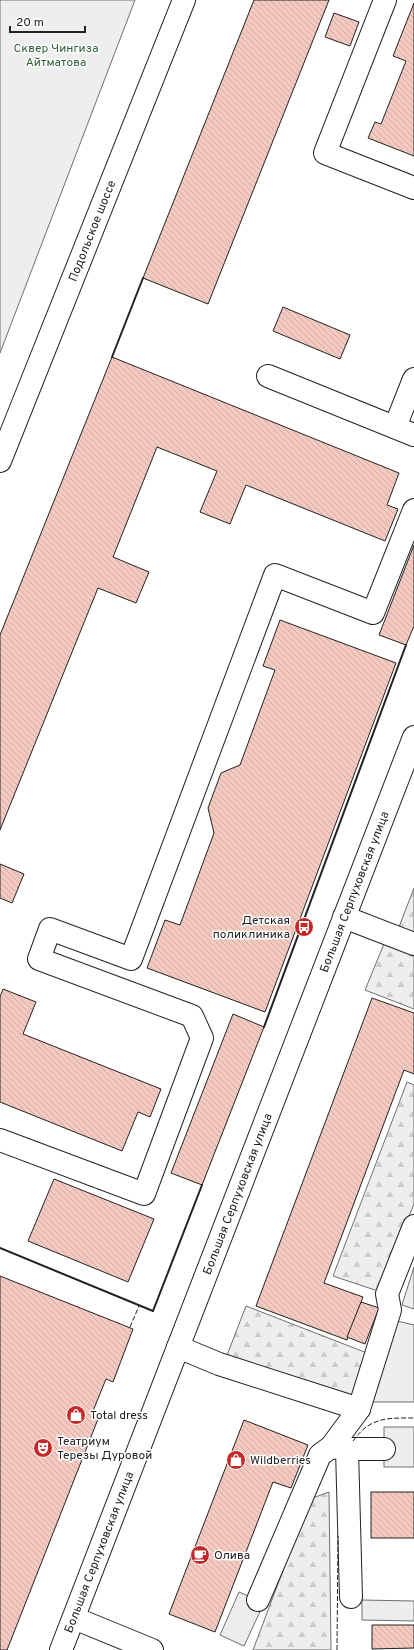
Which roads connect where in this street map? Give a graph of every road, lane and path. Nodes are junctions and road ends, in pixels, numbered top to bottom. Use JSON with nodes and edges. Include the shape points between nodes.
{"nodes":[{"id":1,"x":184,"y":0,"type":"edge"},
{"id":2,"x":385,"y":0,"type":"edge"},
{"id":3,"x":414,"y":188,"type":"edge"},
{"id":4,"x":268,"y":376,"type":"dead end"},
{"id":5,"x":414,"y":379,"type":"edge"},
{"id":6,"x":404,"y":431,"type":"edge"},
{"id":7,"x":0,"y":462,"type":"edge"},
{"id":8,"x":414,"y":510,"type":"edge"},
{"id":9,"x":414,"y":737,"type":"edge"},
{"id":10,"x":344,"y":917,"type":"junction"},
{"id":11,"x":414,"y":944,"type":"edge"},
{"id":12,"x":0,"y":1140,"type":"edge"},
{"id":13,"x":414,"y":1226,"type":"edge"},
{"id":14,"x":408,"y":1256,"type":"edge"},
{"id":15,"x":178,"y":1347,"type":"junction"},
{"id":16,"x":358,"y":1409,"type":"junction"},
{"id":17,"x":339,"y":1448,"type":"junction"},
{"id":18,"x":384,"y":1449,"type":"dead end"},
{"id":19,"x":351,"y":1597,"type":"dead end"},
{"id":20,"x":258,"y":1600,"type":"dead end"},
{"id":21,"x":74,"y":1618,"type":"junction"},
{"id":22,"x":62,"y":1650,"type":"edge"},
{"id":23,"x":152,"y":1650,"type":"edge"}],
"edges":[{"from":1,"to":7,"type":"street","name":"Подольское шоссе"},
{"from":2,"to":3,"type":"street","via":[[325,153]]},
{"from":4,"to":6,"type":"street"},
{"from":5,"to":6,"type":"street"},
{"from":8,"to":12,"type":"street","via":[[373,613],[275,575],[131,959],[50,929],[39,959],[192,1016],[202,1038],[144,1194]]},
{"from":9,"to":10,"type":"street","name":"Большая Серпуховская улица"},
{"from":10,"to":11,"type":"street"},
{"from":10,"to":15,"type":"street","name":"Большая Серпуховская улица"},
{"from":13,"to":14,"type":"street"},
{"from":14,"to":16,"type":"street","via":[[387,1294],[390,1310]]},
{"from":15,"to":16,"type":"street","via":[[219,1364]]},
{"from":15,"to":21,"type":"street","name":"Большая Серпуховская улица"},
{"from":16,"to":17,"type":"street"},
{"from":17,"to":18,"type":"street"},
{"from":17,"to":19,"type":"street"},
{"from":17,"to":20,"type":"street","via":[[320,1455]]},
{"from":21,"to":22,"type":"street","name":"Большая Серпуховская улица"},
{"from":21,"to":23,"type":"street"}]}
